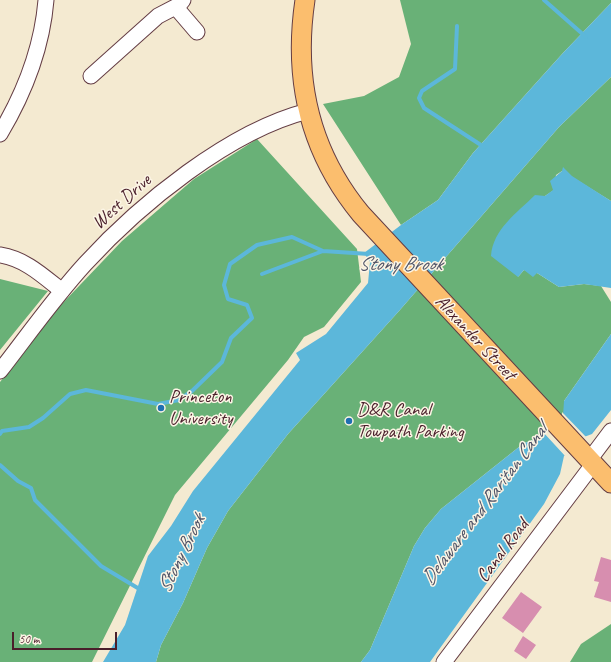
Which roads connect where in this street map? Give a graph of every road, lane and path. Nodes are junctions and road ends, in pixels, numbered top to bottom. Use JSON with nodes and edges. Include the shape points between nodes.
{"nodes":[{"id":1,"x":46,"y":0,"type":"edge"},
{"id":2,"x":305,"y":0,"type":"edge"},
{"id":3,"x":181,"y":2,"type":"edge"},
{"id":4,"x":197,"y":32,"type":"dead end"},
{"id":5,"x":91,"y":76,"type":"dead end"},
{"id":6,"x":308,"y":111,"type":"junction"},
{"id":7,"x":0,"y":134,"type":"edge"},
{"id":8,"x":0,"y":254,"type":"edge"},
{"id":9,"x":62,"y":291,"type":"junction"},
{"id":10,"x":0,"y":371,"type":"edge"},
{"id":11,"x":611,"y":431,"type":"edge"},
{"id":12,"x":588,"y":457,"type":"junction"},
{"id":13,"x":611,"y":483,"type":"edge"},
{"id":14,"x":444,"y":662,"type":"edge"}],
"edges":[{"from":1,"to":7,"type":"street","via":[[34,64]]},
{"from":2,"to":6,"type":"main road","name":"Alexander Street","via":[[301,72]]},
{"from":3,"to":4,"type":"street","via":[[179,11]]},
{"from":3,"to":5,"type":"street","via":[[158,16]]},
{"from":6,"to":9,"type":"street","name":"West Drive","via":[[281,119],[245,136],[174,183],[111,238]]},
{"from":6,"to":12,"type":"main road","name":"Alexander Street","via":[[330,168],[353,204]]},
{"from":8,"to":9,"type":"street","via":[[28,264]]},
{"from":9,"to":10,"type":"street","name":"West Drive"},
{"from":11,"to":12,"type":"street","name":"Canal Road"},
{"from":12,"to":13,"type":"main road","name":"Alexander Street"},
{"from":12,"to":14,"type":"street","name":"Canal Road"}]}
